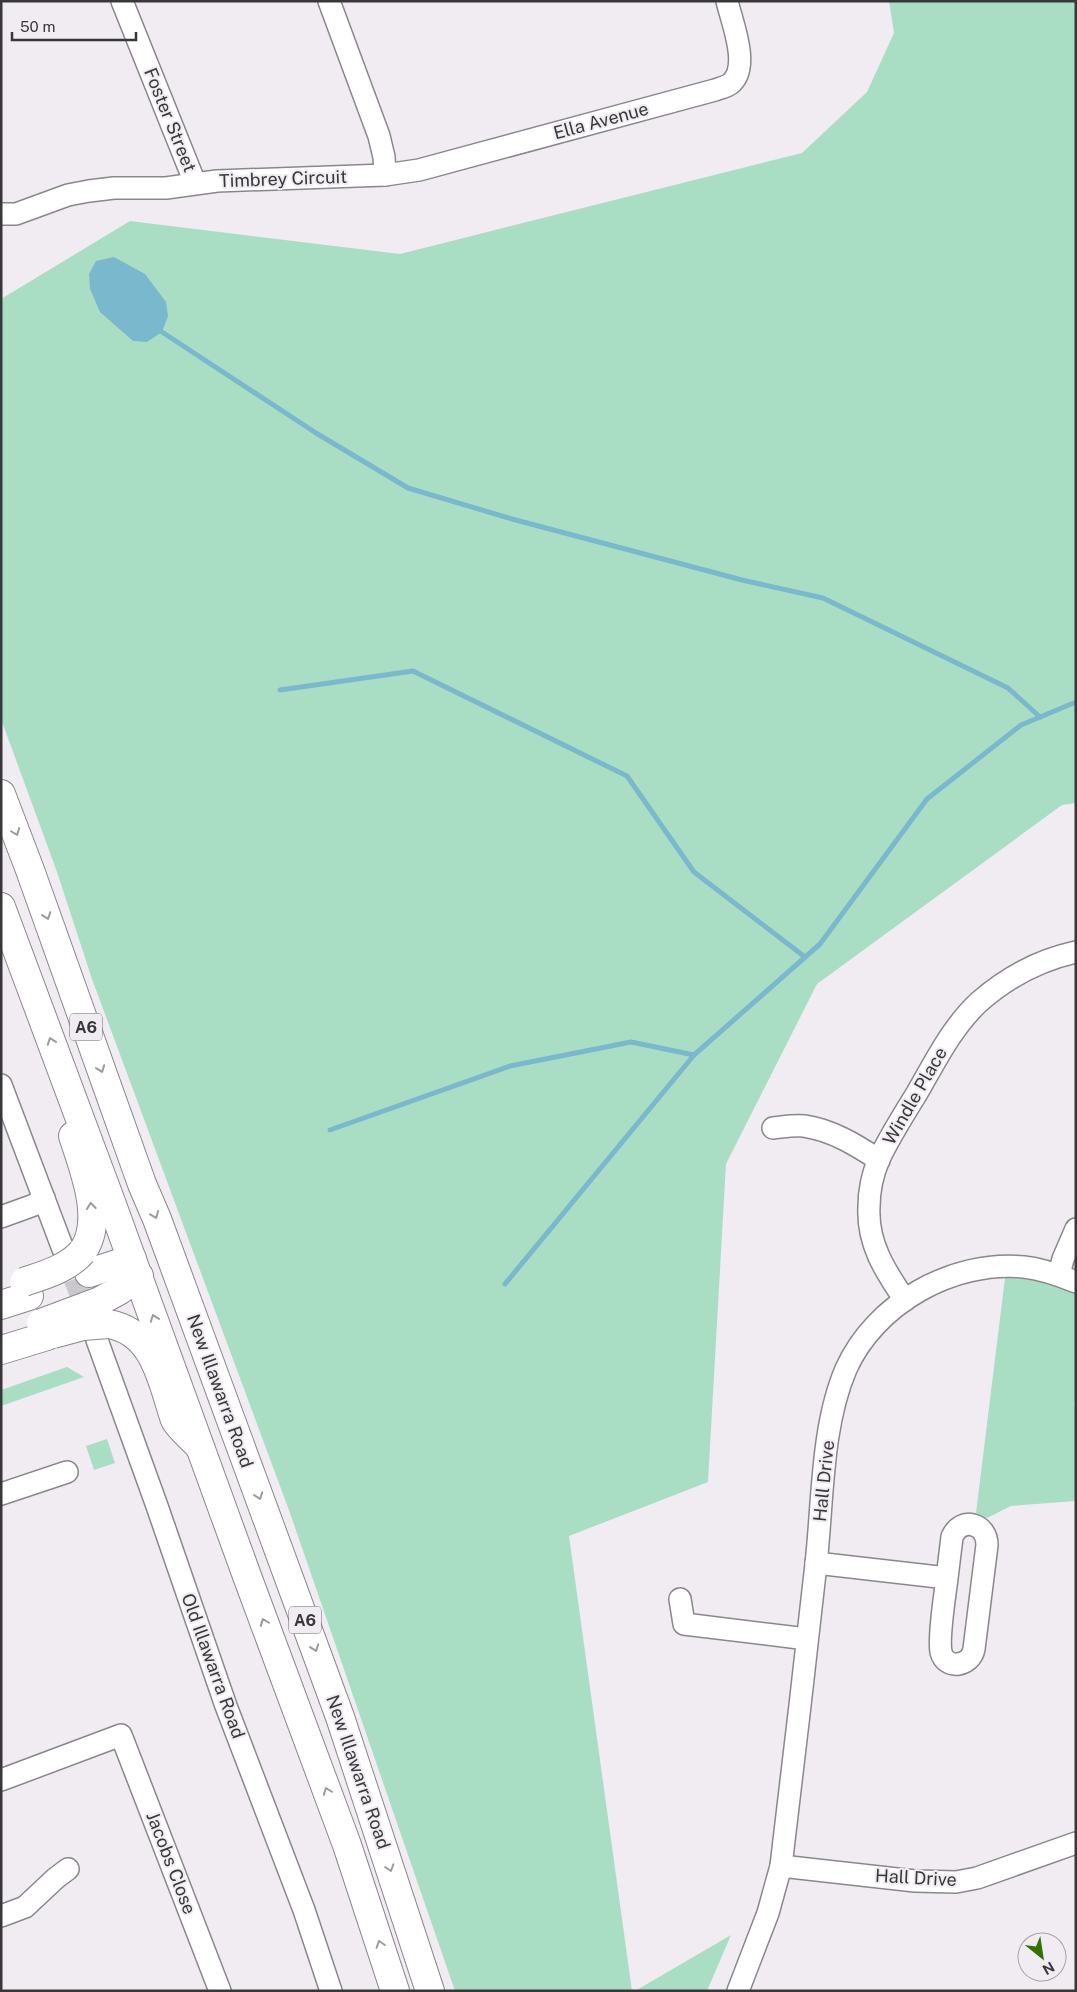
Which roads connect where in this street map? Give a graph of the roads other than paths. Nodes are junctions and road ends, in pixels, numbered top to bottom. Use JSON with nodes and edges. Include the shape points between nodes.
{"nodes":[{"id":1,"x":122,"y":1,"type":"edge"},
{"id":2,"x":328,"y":1,"type":"edge"},
{"id":3,"x":727,"y":1,"type":"edge"},
{"id":4,"x":385,"y":175,"type":"junction"},
{"id":5,"x":195,"y":183,"type":"junction"},
{"id":6,"x":1,"y":214,"type":"edge"},
{"id":7,"x":1,"y":794,"type":"edge"},
{"id":8,"x":1,"y":907,"type":"edge"},
{"id":9,"x":1076,"y":952,"type":"edge"},
{"id":10,"x":1,"y":1085,"type":"edge"},
{"id":11,"x":70,"y":1092,"type":"junction"},
{"id":12,"x":773,"y":1128,"type":"dead end"},
{"id":13,"x":879,"y":1160,"type":"junction"},
{"id":14,"x":44,"y":1198,"type":"junction"},
{"id":15,"x":1,"y":1217,"type":"edge"},
{"id":16,"x":1076,"y":1229,"type":"edge"},
{"id":17,"x":168,"y":1250,"type":"junction"},
{"id":18,"x":78,"y":1258,"type":"junction"},
{"id":19,"x":135,"y":1268,"type":"junction"},
{"id":20,"x":1067,"y":1279,"type":"edge"},
{"id":21,"x":18,"y":1289,"type":"edge"},
{"id":22,"x":905,"y":1300,"type":"junction"},
{"id":23,"x":1,"y":1305,"type":"edge"},
{"id":24,"x":102,"y":1322,"type":"junction"},
{"id":25,"x":44,"y":1329,"type":"junction"},
{"id":26,"x":1,"y":1337,"type":"edge"},
{"id":27,"x":1,"y":1350,"type":"edge"},
{"id":28,"x":200,"y":1446,"type":"junction"},
{"id":29,"x":67,"y":1472,"type":"dead end"},
{"id":30,"x":1,"y":1494,"type":"edge"},
{"id":31,"x":816,"y":1563,"type":"junction"},
{"id":32,"x":947,"y":1578,"type":"junction"},
{"id":33,"x":680,"y":1599,"type":"dead end"},
{"id":34,"x":807,"y":1639,"type":"junction"},
{"id":35,"x":1,"y":1780,"type":"edge"},
{"id":36,"x":1076,"y":1843,"type":"edge"},
{"id":37,"x":781,"y":1866,"type":"junction"},
{"id":38,"x":68,"y":1869,"type":"dead end"},
{"id":39,"x":1,"y":1916,"type":"edge"},
{"id":40,"x":220,"y":1991,"type":"edge"},
{"id":41,"x":331,"y":1991,"type":"edge"},
{"id":42,"x":395,"y":1991,"type":"edge"},
{"id":43,"x":430,"y":1991,"type":"edge"},
{"id":44,"x":738,"y":1991,"type":"edge"}],
"edges":[{"from":1,"to":5,"type":"street","name":"Foster Street"},
{"from":2,"to":4,"type":"street","via":[[379,136]]},
{"from":3,"to":4,"type":"street","name":"Ella Avenue","via":[[741,66],[730,84],[439,165]]},
{"from":4,"to":5,"type":"street","name":"Timbrey Circuit"},
{"from":5,"to":6,"type":"street","name":"Timbrey Circuit","via":[[166,188],[89,191],[16,214]]},
{"from":7,"to":17,"type":"main road","name":"New Illawarra Road","number":"A6","one_way":true},
{"from":11,"to":8,"type":"main road","name":"New Illawarra Road","number":"A6","one_way":true},
{"from":9,"to":13,"type":"street","name":"Windle Place","via":[[1021,973],[992,991],[966,1015],[945,1045]]},
{"from":10,"to":14,"type":"street"},
{"from":18,"to":11,"type":"main road","one_way":true,"via":[[89,1241],[92,1215],[86,1175],[68,1122]]},
{"from":11,"to":19,"type":"main road","name":"New Illawarra Road","number":"A6"},
{"from":12,"to":13,"type":"street","via":[[817,1128]]},
{"from":13,"to":22,"type":"street","name":"Windle Place","via":[[870,1190],[870,1226],[877,1255]]},
{"from":14,"to":15,"type":"street"},
{"from":14,"to":18,"type":"street"},
{"from":16,"to":20,"type":"street","via":[[1063,1259]]},
{"from":17,"to":19,"type":"main road"},
{"from":17,"to":43,"type":"main road","name":"New Illawarra Road","number":"A6","one_way":true,"via":[[340,1718]]},
{"from":18,"to":19,"type":"main road"},
{"from":18,"to":21,"type":"main road"},
{"from":19,"to":24,"type":"main road"},
{"from":28,"to":19,"type":"main road","name":"New Illawarra Road","number":"A6","one_way":true},
{"from":20,"to":22,"type":"street","name":"Hall Drive","via":[[1024,1267],[978,1269],[932,1284]]},
{"from":21,"to":23,"type":"main road"},
{"from":22,"to":31,"type":"street","name":"Hall Drive","via":[[884,1316],[855,1352],[839,1390],[824,1478]]},
{"from":24,"to":25,"type":"main road","bridge":true},
{"from":24,"to":28,"type":"main road","via":[[125,1328],[147,1347],[157,1365],[176,1421]]},
{"from":24,"to":41,"type":"street","name":"Old Illawarra Road","via":[[157,1506],[223,1698],[304,1910]]},
{"from":25,"to":26,"type":"main road"},
{"from":25,"to":27,"type":"main road"},
{"from":42,"to":28,"type":"main road","name":"New Illawarra Road","number":"A6","one_way":true,"via":[[347,1844]]},
{"from":29,"to":30,"type":"street"},
{"from":31,"to":32,"type":"street"},
{"from":31,"to":34,"type":"street","name":"Hall Drive"},
{"from":32,"to":32,"type":"street","via":[[954,1532],[967,1524],[978,1527],[986,1536],[987,1545],[974,1649],[970,1659],[959,1664],[945,1660],[941,1648]]},
{"from":33,"to":34,"type":"street","via":[[684,1624]]},
{"from":34,"to":37,"type":"street","name":"Hall Drive"},
{"from":35,"to":40,"type":"street","name":"Jacobs Close","via":[[121,1735]]},
{"from":36,"to":37,"type":"street","name":"Hall Drive","via":[[977,1878],[956,1882],[915,1881]]},
{"from":37,"to":44,"type":"street","name":"Hall Drive","via":[[768,1913]]},
{"from":38,"to":39,"type":"street","via":[[30,1904]]}]}
